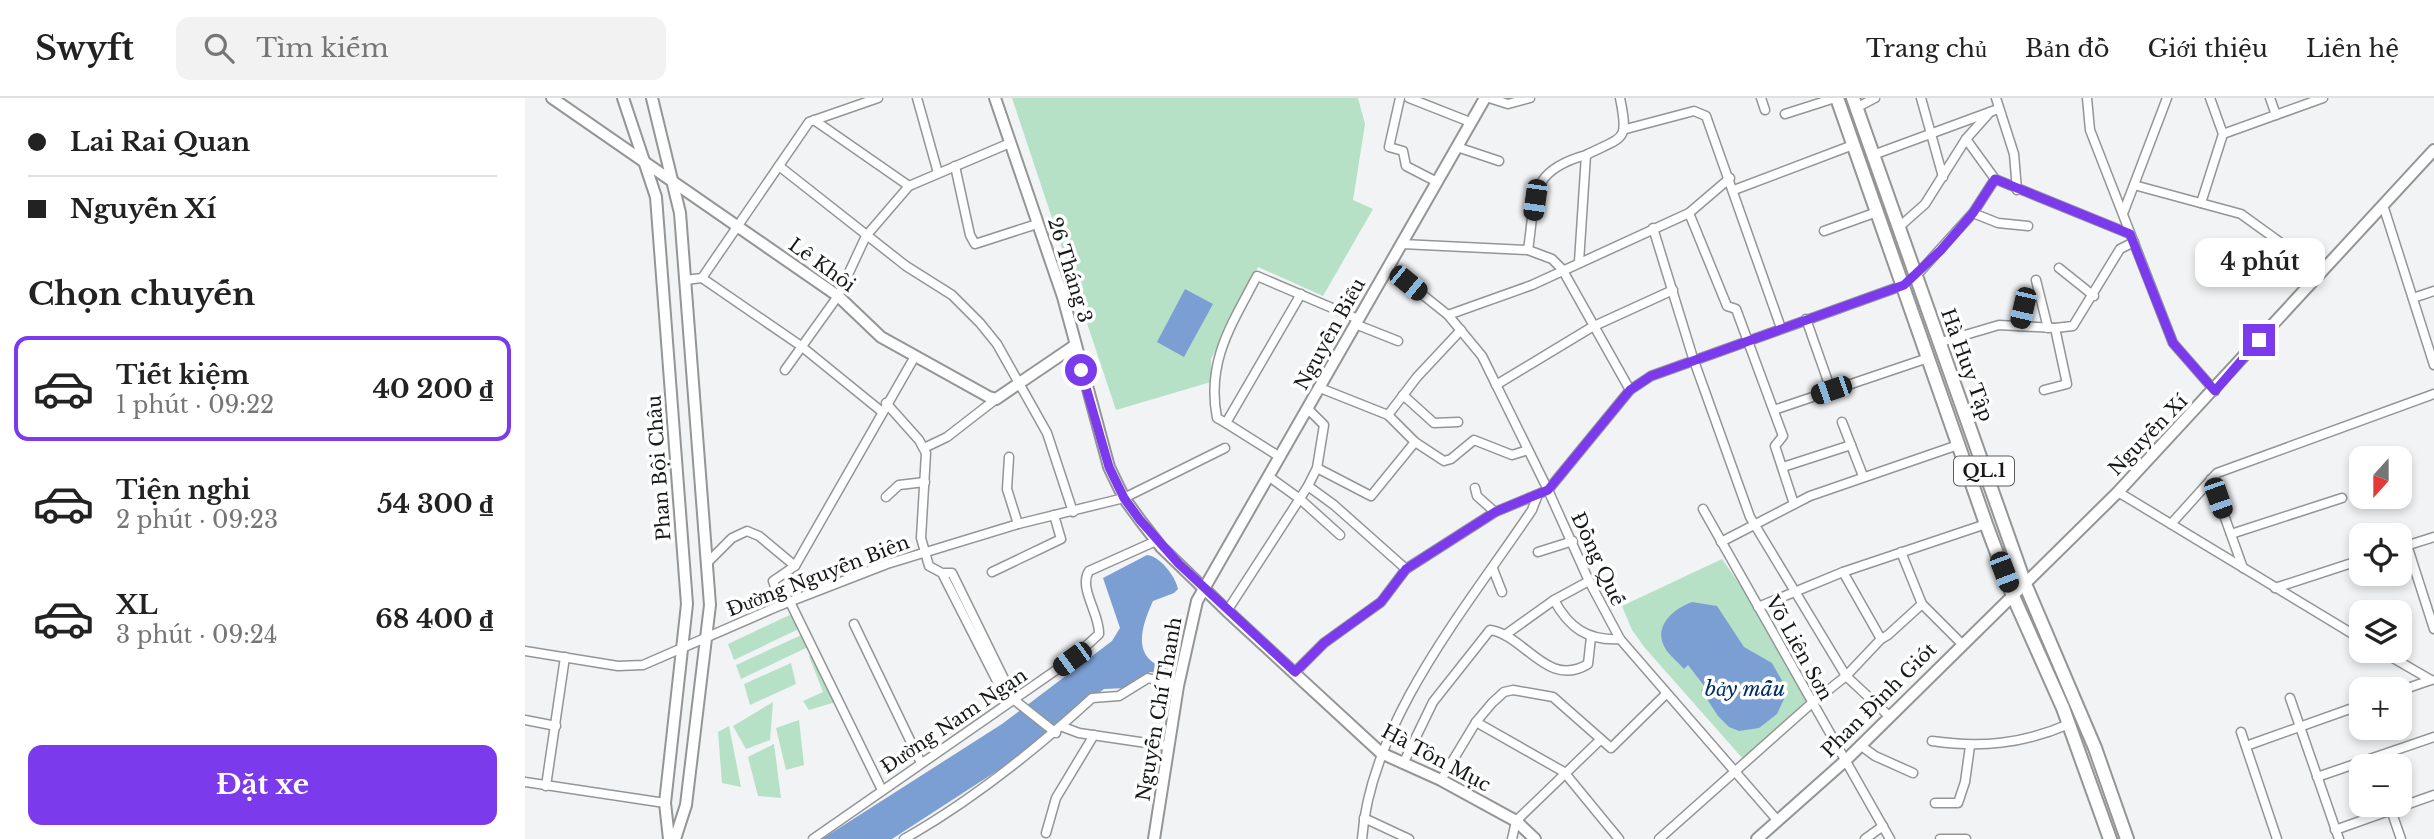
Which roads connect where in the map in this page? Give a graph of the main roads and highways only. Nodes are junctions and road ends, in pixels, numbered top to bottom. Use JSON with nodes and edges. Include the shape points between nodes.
{"nodes":[{"id":1,"x":1836,"y":98,"type":"edge"},
{"id":2,"x":1855,"y":103,"type":"edge"},
{"id":3,"x":1915,"y":277,"type":"junction"},
{"id":4,"x":1904,"y":285,"type":"junction"},
{"id":5,"x":2110,"y":839,"type":"edge"},
{"id":6,"x":2127,"y":839,"type":"edge"}],
"edges":[{"from":1,"to":4,"type":"main road","name":"Hà Huy Tập","number":"QL.1"},
{"from":2,"to":3,"type":"main road","name":"Hà Huy Tập","number":"QL.1"},
{"from":3,"to":4,"type":"main road"},
{"from":3,"to":6,"type":"main road","name":"Hà Huy Tập","number":"QL.1","via":[[2025,584],[2095,748]]},
{"from":4,"to":5,"type":"main road","name":"Hà Huy Tập","number":"QL.1","via":[[1986,524],[2069,724]]}]}
